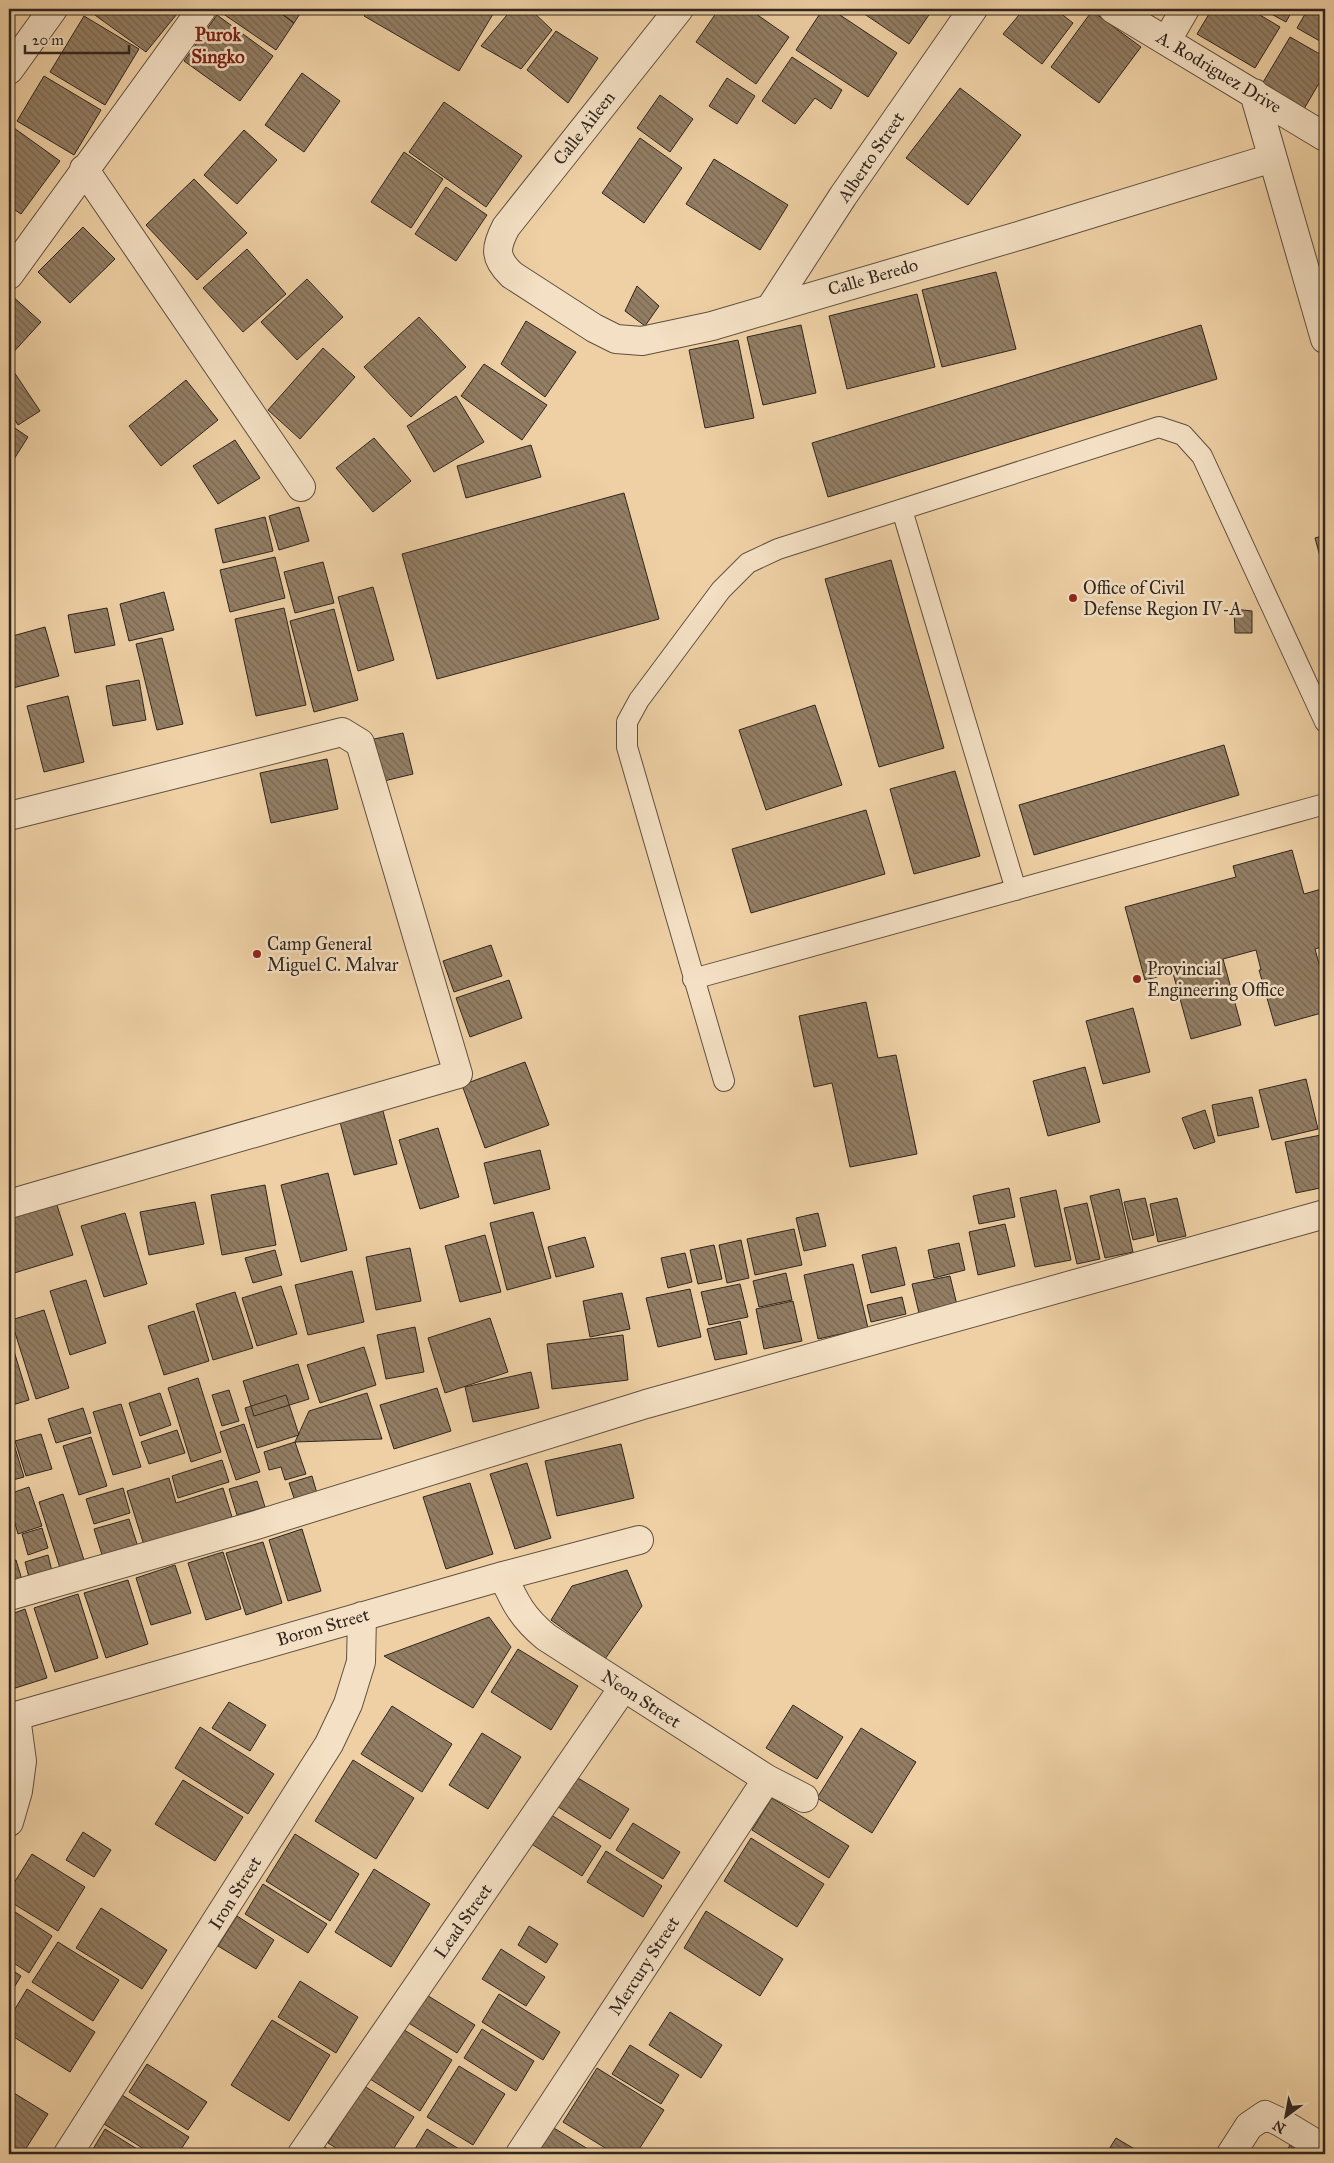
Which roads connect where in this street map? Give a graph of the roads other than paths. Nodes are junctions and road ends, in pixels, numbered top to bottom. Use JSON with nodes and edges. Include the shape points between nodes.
{"nodes":[{"id":1,"x":53,"y":9,"type":"edge"},
{"id":2,"x":202,"y":9,"type":"edge"},
{"id":3,"x":678,"y":9,"type":"edge"},
{"id":4,"x":973,"y":9,"type":"edge"},
{"id":5,"x":1113,"y":9,"type":"edge"},
{"id":6,"x":1185,"y":9,"type":"edge"},
{"id":7,"x":1167,"y":40,"type":"junction"},
{"id":8,"x":9,"y":70,"type":"edge"},
{"id":9,"x":1254,"y":93,"type":"junction"},
{"id":10,"x":1325,"y":137,"type":"edge"},
{"id":11,"x":1272,"y":158,"type":"junction"},
{"id":12,"x":84,"y":169,"type":"junction"},
{"id":13,"x":497,"y":251,"type":"joint"},
{"id":14,"x":9,"y":275,"type":"edge"},
{"id":15,"x":771,"y":307,"type":"junction"},
{"id":16,"x":1325,"y":339,"type":"edge"},
{"id":17,"x":301,"y":487,"type":"dead end"},
{"id":18,"x":902,"y":510,"type":"junction"},
{"id":19,"x":1325,"y":722,"type":"edge"},
{"id":20,"x":1325,"y":804,"type":"edge"},
{"id":21,"x":9,"y":816,"type":"edge"},
{"id":22,"x":1016,"y":890,"type":"junction"},
{"id":23,"x":693,"y":980,"type":"junction"},
{"id":24,"x":724,"y":1081,"type":"dead end"},
{"id":25,"x":9,"y":1204,"type":"edge"},
{"id":26,"x":1325,"y":1214,"type":"edge"},
{"id":27,"x":639,"y":1540,"type":"dead end"},
{"id":28,"x":503,"y":1576,"type":"junction"},
{"id":29,"x":9,"y":1596,"type":"edge"},
{"id":30,"x":362,"y":1616,"type":"junction"},
{"id":31,"x":623,"y":1688,"type":"junction"},
{"id":32,"x":12,"y":1717,"type":"edge"},
{"id":33,"x":767,"y":1779,"type":"junction"},
{"id":34,"x":804,"y":1798,"type":"dead end"},
{"id":35,"x":9,"y":1822,"type":"edge"},
{"id":36,"x":1325,"y":2149,"type":"edge"},
{"id":37,"x":68,"y":2154,"type":"edge"},
{"id":38,"x":302,"y":2154,"type":"edge"},
{"id":39,"x":520,"y":2154,"type":"edge"},
{"id":40,"x":1231,"y":2154,"type":"edge"}],
"edges":[{"from":1,"to":8,"type":"street"},
{"from":2,"to":12,"type":"street"},
{"from":3,"to":13,"type":"street","name":"Calle Aileen","via":[[506,227]]},
{"from":4,"to":15,"type":"street","name":"Alberto Street","via":[[843,196]]},
{"from":5,"to":7,"type":"street","name":"A. Rodriguez Drive"},
{"from":6,"to":7,"type":"street"},
{"from":7,"to":9,"type":"street","name":"A. Rodriguez Drive"},
{"from":9,"to":10,"type":"street","name":"A. Rodriguez Drive"},
{"from":9,"to":11,"type":"street"},
{"from":11,"to":15,"type":"street","name":"Calle Beredo"},
{"from":11,"to":16,"type":"street"},
{"from":12,"to":14,"type":"street"},
{"from":12,"to":17,"type":"street"},
{"from":13,"to":15,"type":"street","name":"Calle Beredo","via":[[501,265],[512,275],[616,339],[642,341],[675,335]]},
{"from":18,"to":19,"type":"lane","via":[[1159,427],[1184,435],[1202,456]]},
{"from":18,"to":22,"type":"lane"},
{"from":18,"to":23,"type":"lane","via":[[778,549],[748,563],[720,590],[639,700],[627,722],[627,748]]},
{"from":20,"to":22,"type":"lane"},
{"from":21,"to":25,"type":"street","via":[[342,732],[360,743],[458,1074]]},
{"from":22,"to":23,"type":"lane"},
{"from":23,"to":24,"type":"lane"},
{"from":26,"to":29,"type":"street","via":[[646,1404],[252,1526]]},
{"from":27,"to":28,"type":"street","name":"Boron Street"},
{"from":28,"to":30,"type":"street","name":"Boron Street"},
{"from":28,"to":31,"type":"street","name":"Neon Street","via":[[516,1605],[529,1623]]},
{"from":30,"to":32,"type":"street","name":"Boron Street"},
{"from":30,"to":37,"type":"street","name":"Iron Street","via":[[361,1662],[348,1704],[329,1744]]},
{"from":31,"to":33,"type":"street","name":"Neon Street"},
{"from":31,"to":38,"type":"street","name":"Lead Street"},
{"from":32,"to":35,"type":"street","via":[[22,1761]]},
{"from":33,"to":34,"type":"street","name":"Neon Street"},
{"from":33,"to":39,"type":"street","name":"Mercury Street"},
{"from":36,"to":40,"type":"street","via":[[1265,2115],[1249,2126]]}]}
